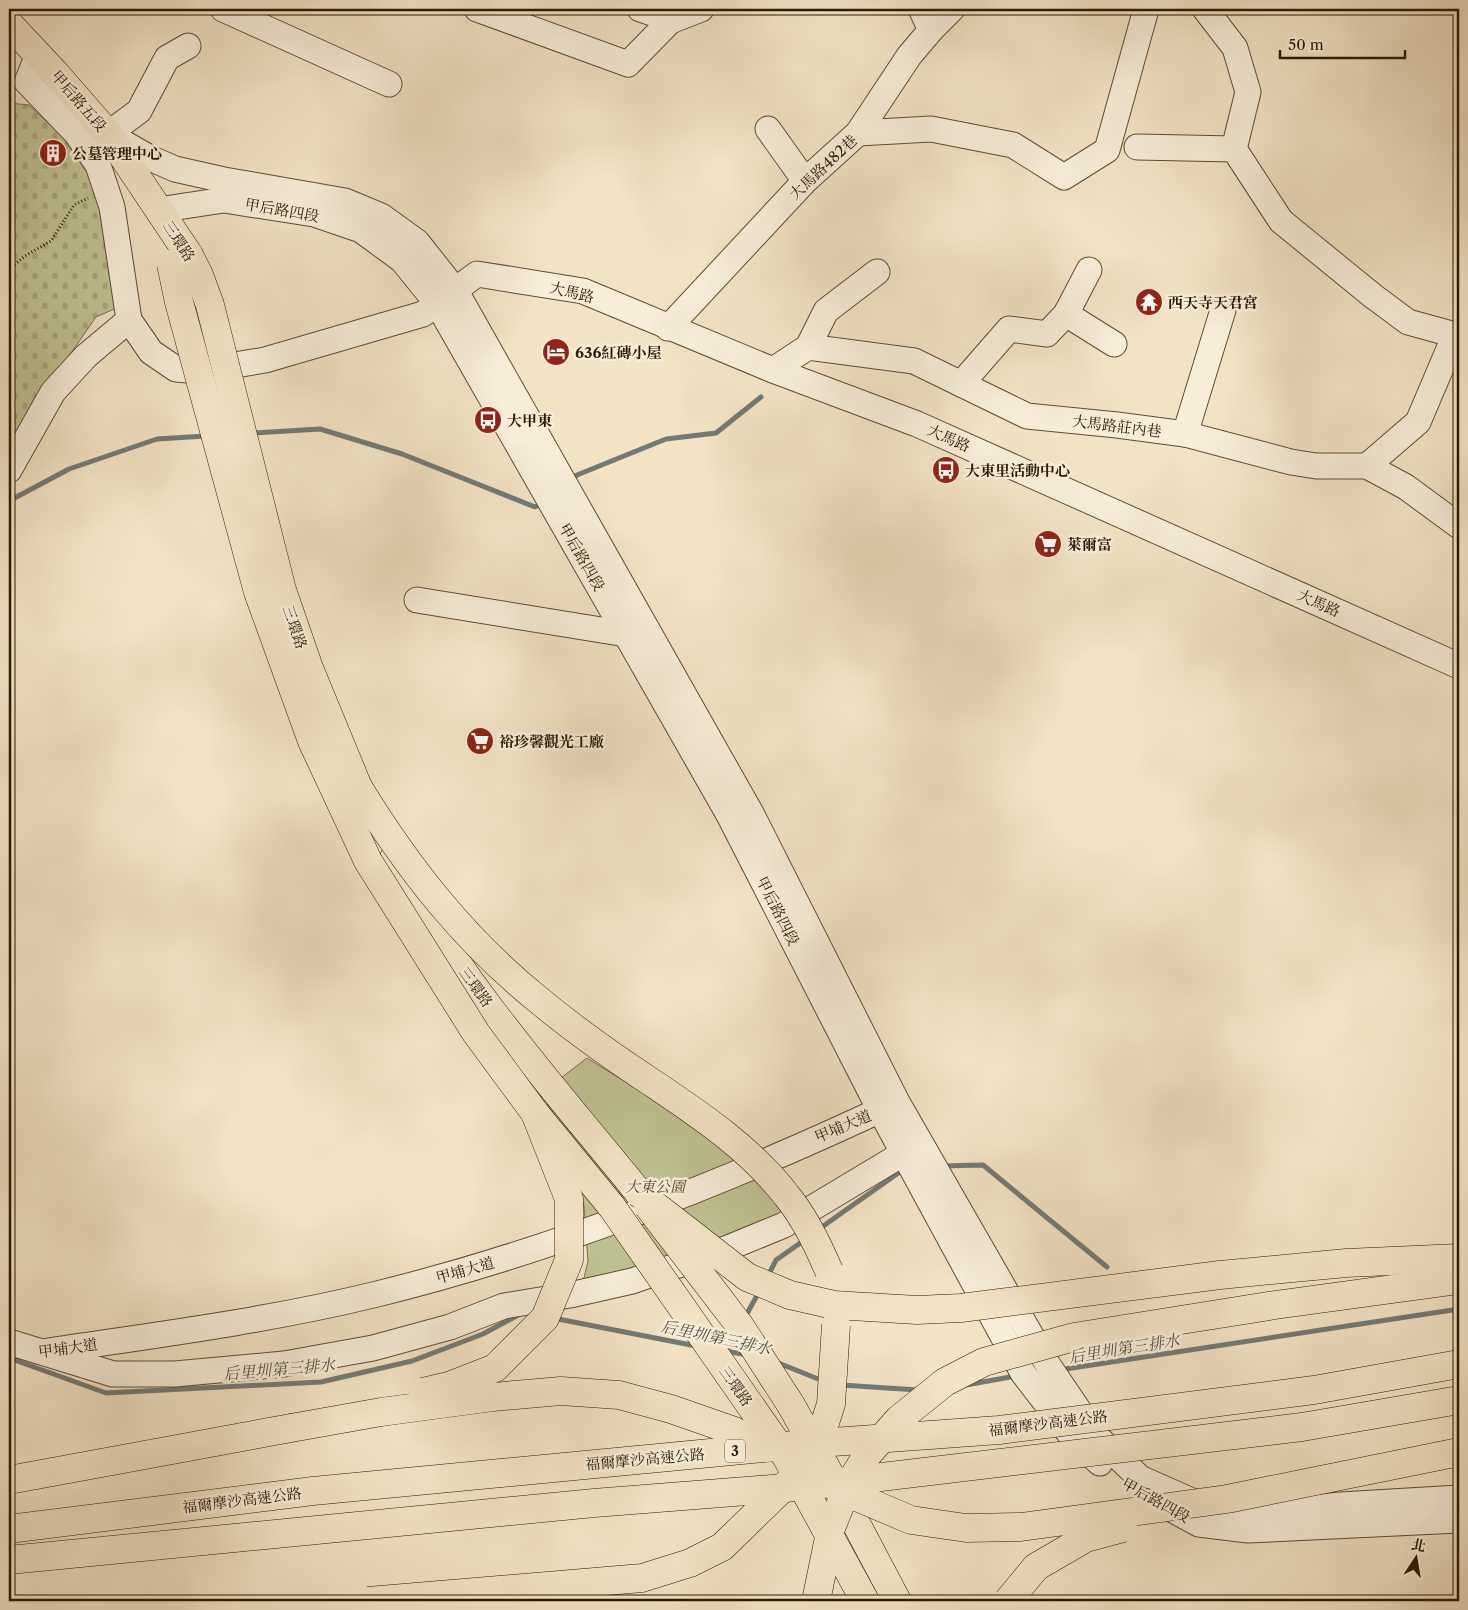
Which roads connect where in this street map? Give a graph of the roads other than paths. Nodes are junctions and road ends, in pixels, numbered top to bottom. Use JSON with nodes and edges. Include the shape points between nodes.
{"nodes":[{"id":1,"x":223,"y":9,"type":"edge"},
{"id":2,"x":477,"y":9,"type":"edge"},
{"id":3,"x":640,"y":9,"type":"edge"},
{"id":4,"x":701,"y":9,"type":"edge"},
{"id":5,"x":952,"y":9,"type":"edge"},
{"id":6,"x":1142,"y":9,"type":"edge"},
{"id":7,"x":1205,"y":9,"type":"edge"},
{"id":8,"x":677,"y":14,"type":"edge"},
{"id":9,"x":926,"y":19,"type":"edge"},
{"id":10,"x":9,"y":24,"type":"edge"},
{"id":11,"x":188,"y":46,"type":"dead end"},
{"id":12,"x":47,"y":64,"type":"junction"},
{"id":13,"x":18,"y":82,"type":"edge"},
{"id":14,"x":389,"y":84,"type":"dead end"},
{"id":15,"x":768,"y":129,"type":"dead end"},
{"id":16,"x":858,"y":133,"type":"junction"},
{"id":17,"x":108,"y":134,"type":"junction"},
{"id":18,"x":1137,"y":147,"type":"dead end"},
{"id":19,"x":1234,"y":149,"type":"junction"},
{"id":20,"x":224,"y":180,"type":"junction"},
{"id":21,"x":805,"y":181,"type":"junction"},
{"id":22,"x":158,"y":210,"type":"junction"},
{"id":23,"x":180,"y":260,"type":"junction"},
{"id":24,"x":1090,"y":270,"type":"dead end"},
{"id":25,"x":877,"y":272,"type":"dead end"},
{"id":26,"x":446,"y":296,"type":"junction"},
{"id":27,"x":1223,"y":310,"type":"dead end"},
{"id":28,"x":1066,"y":314,"type":"junction"},
{"id":29,"x":129,"y":320,"type":"junction"},
{"id":30,"x":668,"y":328,"type":"junction"},
{"id":31,"x":1457,"y":336,"type":"edge"},
{"id":32,"x":1114,"y":344,"type":"dead end"},
{"id":33,"x":808,"y":347,"type":"junction"},
{"id":34,"x":773,"y":370,"type":"junction"},
{"id":35,"x":961,"y":384,"type":"junction"},
{"id":36,"x":1185,"y":434,"type":"junction"},
{"id":37,"x":1368,"y":466,"type":"junction"},
{"id":38,"x":9,"y":470,"type":"edge"},
{"id":39,"x":1459,"y":526,"type":"edge"},
{"id":40,"x":417,"y":600,"type":"dead end"},
{"id":41,"x":626,"y":634,"type":"junction"},
{"id":42,"x":1459,"y":666,"type":"edge"},
{"id":43,"x":358,"y":787,"type":"junction"},
{"id":44,"x":888,"y":1106,"type":"junction"},
{"id":45,"x":535,"y":1113,"type":"junction"},
{"id":46,"x":913,"y":1150,"type":"junction"},
{"id":47,"x":930,"y":1180,"type":"junction"},
{"id":48,"x":639,"y":1193,"type":"junction"},
{"id":49,"x":1459,"y":1258,"type":"edge"},
{"id":50,"x":1459,"y":1280,"type":"edge"},
{"id":51,"x":20,"y":1351,"type":"edge"},
{"id":52,"x":1459,"y":1364,"type":"edge"},
{"id":53,"x":1459,"y":1400,"type":"edge"},
{"id":54,"x":291,"y":1428,"type":"junction"},
{"id":55,"x":1459,"y":1452,"type":"edge"},
{"id":56,"x":787,"y":1458,"type":"junction"},
{"id":57,"x":9,"y":1480,"type":"edge"},
{"id":58,"x":838,"y":1489,"type":"junction"},
{"id":59,"x":1459,"y":1498,"type":"edge"},
{"id":60,"x":1227,"y":1499,"type":"junction"},
{"id":61,"x":1459,"y":1520,"type":"edge"},
{"id":62,"x":9,"y":1529,"type":"edge"},
{"id":63,"x":9,"y":1560,"type":"edge"},
{"id":64,"x":368,"y":1601,"type":"edge"},
{"id":65,"x":816,"y":1601,"type":"edge"},
{"id":66,"x":865,"y":1601,"type":"edge"},
{"id":67,"x":897,"y":1601,"type":"edge"},
{"id":68,"x":1008,"y":1601,"type":"edge"}],
"edges":[{"from":1,"to":14,"type":"street"},
{"from":2,"to":8,"type":"street","via":[[628,64]]},
{"from":3,"to":8,"type":"street"},
{"from":4,"to":8,"type":"street"},
{"from":5,"to":9,"type":"street"},
{"from":6,"to":16,"type":"street","name":"大馬路482巷","via":[[1145,13],[1107,150],[1064,176],[1013,145],[931,129]]},
{"from":7,"to":19,"type":"street","via":[[1234,48],[1248,92]]},
{"from":9,"to":16,"type":"street","via":[[910,56]]},
{"from":10,"to":12,"type":"main road","name":"甲后路五段"},
{"from":11,"to":17,"type":"street","via":[[168,58],[139,111]]},
{"from":12,"to":13,"type":"street"},
{"from":12,"to":17,"type":"main road","name":"甲后路五段"},
{"from":13,"to":29,"type":"street","via":[[76,133],[98,165],[112,207]]},
{"from":15,"to":21,"type":"street"},
{"from":16,"to":21,"type":"street","name":"大馬路482巷"},
{"from":17,"to":20,"type":"street","name":"甲后路四段","via":[[175,169]]},
{"from":17,"to":22,"type":"main road","name":"甲后路五段"},
{"from":18,"to":19,"type":"street"},
{"from":19,"to":31,"type":"street","via":[[1281,221],[1408,322]]},
{"from":20,"to":22,"type":"street","name":"甲后路四段","via":[[189,189]]},
{"from":20,"to":26,"type":"street","name":"甲后路四段","via":[[345,200],[381,216],[416,242]]},
{"from":21,"to":30,"type":"street","name":"大馬路482巷"},
{"from":22,"to":23,"type":"main road","name":"三環路"},
{"from":22,"to":26,"type":"street","name":"甲后路四段","via":[[224,200],[314,214],[361,230]]},
{"from":23,"to":43,"type":"main road","name":"三環路","bridge":true,"via":[[199,275],[210,305],[282,590],[309,668]]},
{"from":23,"to":45,"type":"main road","name":"三環路","bridge":true,"via":[[179,302],[258,592],[312,741],[368,861],[476,1033]]},
{"from":24,"to":28,"type":"street"},
{"from":25,"to":33,"type":"street","via":[[826,311]]},
{"from":26,"to":29,"type":"street","name":"大馬路","via":[[423,314],[274,358],[198,371],[176,369],[151,352]]},
{"from":26,"to":30,"type":"street","name":"大馬路","via":[[477,274],[582,291]]},
{"from":26,"to":41,"type":"street","name":"甲后路四段"},
{"from":26,"to":44,"type":"street","name":"甲后路四段","via":[[752,815]]},
{"from":27,"to":36,"type":"street"},
{"from":28,"to":32,"type":"street"},
{"from":28,"to":35,"type":"street","via":[[1047,334],[1009,329]]},
{"from":29,"to":38,"type":"street","via":[[86,356],[53,392]]},
{"from":30,"to":34,"type":"street","name":"大馬路"},
{"from":31,"to":37,"type":"street","via":[[1418,422]]},
{"from":33,"to":34,"type":"street"},
{"from":33,"to":35,"type":"street","name":"大馬路莊內巷","via":[[914,361]]},
{"from":34,"to":42,"type":"street","name":"大馬路","via":[[917,424]]},
{"from":35,"to":36,"type":"street","name":"大馬路莊內巷","via":[[1027,416]]},
{"from":36,"to":37,"type":"street","name":"大馬路莊內巷","via":[[1291,462],[1316,466]]},
{"from":37,"to":39,"type":"street","name":"大馬路莊內巷","via":[[1406,486]]},
{"from":40,"to":41,"type":"street"},
{"from":41,"to":44,"type":"street","name":"甲后路四段","via":[[730,815]]},
{"from":43,"to":48,"type":"main road","name":"三環路","bridge":true,"via":[[400,871],[448,948],[506,1029]]},
{"from":43,"to":64,"type":"main road","bridge":true,"via":[[390,840],[433,896],[484,952],[593,1043],[711,1123],[756,1161],[781,1189],[816,1241],[829,1271],[836,1326],[831,1404],[821,1435],[794,1477],[722,1546],[690,1563],[642,1578]]},
{"from":44,"to":46,"type":"street","name":"甲后路四段"},
{"from":44,"to":51,"type":"street","name":"甲埔大道","via":[[601,1226],[456,1273],[298,1311]]},
{"from":45,"to":54,"type":"main road","bridge":true,"via":[[570,1199],[569,1260],[545,1318],[495,1368],[449,1386]]},
{"from":45,"to":56,"type":"main road","name":"三環路","bridge":true,"via":[[612,1207]]},
{"from":46,"to":47,"type":"street","name":"甲后路四段"},
{"from":46,"to":51,"type":"street","via":[[784,1225],[728,1248],[632,1281],[504,1306],[450,1327],[373,1348],[284,1364],[175,1374],[113,1374]]},
{"from":47,"to":59,"type":"street","name":"甲后路四段","via":[[1096,1436],[1140,1478],[1200,1504],[1265,1513]]},
{"from":47,"to":61,"type":"street","name":"甲后路四段","via":[[1023,1373],[1076,1442],[1123,1484],[1199,1524],[1248,1530]]},
{"from":48,"to":49,"type":"main road","bridge":true,"via":[[747,1277],[790,1295],[834,1305],[917,1310],[961,1308],[1230,1274],[1346,1263]]},
{"from":48,"to":58,"type":"main road","name":"三環路","bridge":true,"via":[[740,1326],[791,1405]]},
{"from":50,"to":65,"type":"main road","bridge":true,"via":[[1074,1337],[984,1362],[945,1382],[899,1420],[867,1455],[847,1488],[831,1528]]},
{"from":52,"to":62,"type":"main road","name":"福爾摩沙高速公路","number":"3","bridge":true,"via":[[1314,1390],[999,1430],[804,1444],[313,1491]]},
{"from":53,"to":63,"type":"main road","bridge":true,"via":[[1302,1427],[797,1487],[584,1504]]},
{"from":54,"to":56,"type":"main road","bridge":true,"via":[[493,1396],[571,1392],[620,1395],[671,1409],[734,1431]]},
{"from":54,"to":57,"type":"main road"},
{"from":55,"to":60,"type":"main road","bridge":true},
{"from":56,"to":58,"type":"main road","bridge":true},
{"from":56,"to":66,"type":"main road","name":"三環路","bridge":true},
{"from":58,"to":60,"type":"main road","bridge":true,"via":[[911,1520],[966,1528],[1021,1527]]},
{"from":58,"to":67,"type":"main road","name":"三環路","bridge":true},
{"from":60,"to":68,"type":"main road","bridge":true,"via":[[1086,1538],[1036,1567]]}]}
